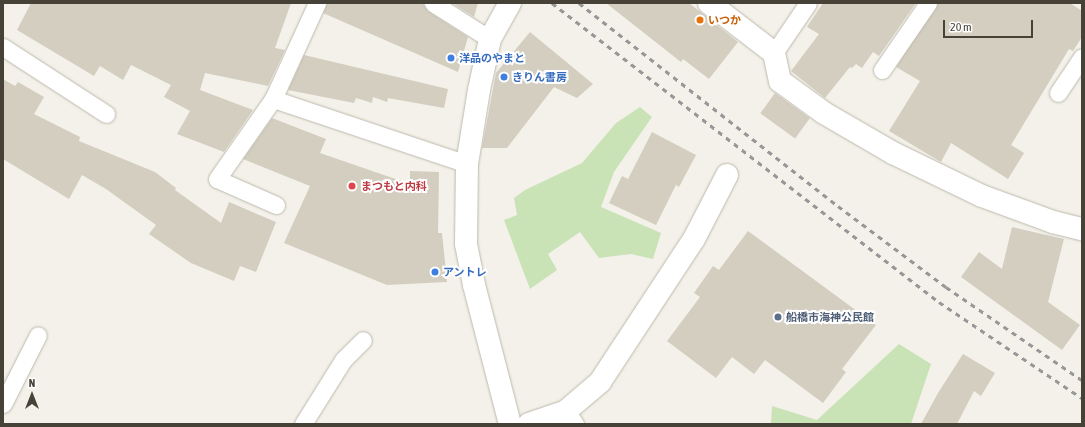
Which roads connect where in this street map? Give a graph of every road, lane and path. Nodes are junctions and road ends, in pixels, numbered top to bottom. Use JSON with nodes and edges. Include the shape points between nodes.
{"nodes":[{"id":1,"x":317,"y":3,"type":"edge"},
{"id":2,"x":433,"y":3,"type":"edge"},
{"id":3,"x":510,"y":3,"type":"edge"},
{"id":4,"x":709,"y":3,"type":"edge"},
{"id":5,"x":808,"y":3,"type":"edge"},
{"id":6,"x":928,"y":3,"type":"edge"},
{"id":7,"x":490,"y":39,"type":"junction"},
{"id":8,"x":3,"y":47,"type":"edge"},
{"id":9,"x":774,"y":53,"type":"junction"},
{"id":10,"x":1082,"y":57,"type":"edge"},
{"id":11,"x":882,"y":70,"type":"dead end"},
{"id":12,"x":1058,"y":93,"type":"dead end"},
{"id":13,"x":273,"y":99,"type":"junction"},
{"id":14,"x":106,"y":114,"type":"dead end"},
{"id":15,"x":467,"y":164,"type":"junction"},
{"id":16,"x":727,"y":175,"type":"dead end"},
{"id":17,"x":276,"y":205,"type":"dead end"},
{"id":18,"x":1082,"y":229,"type":"edge"},
{"id":19,"x":38,"y":335,"type":"dead end"},
{"id":20,"x":363,"y":340,"type":"dead end"},
{"id":21,"x":3,"y":404,"type":"edge"},
{"id":22,"x":570,"y":418,"type":"edge"},
{"id":23,"x":302,"y":424,"type":"edge"},
{"id":24,"x":510,"y":424,"type":"edge"},
{"id":25,"x":529,"y":424,"type":"edge"}],
"edges":[{"from":1,"to":13,"type":"lane"},
{"from":2,"to":7,"type":"lane"},
{"from":3,"to":7,"type":"street"},
{"from":4,"to":9,"type":"street"},
{"from":5,"to":9,"type":"lane"},
{"from":6,"to":11,"type":"lane"},
{"from":7,"to":15,"type":"street"},
{"from":8,"to":14,"type":"lane"},
{"from":9,"to":18,"type":"street","via":[[780,81],[824,113],[886,149],[982,196],[1053,222]]},
{"from":10,"to":12,"type":"lane"},
{"from":13,"to":15,"type":"lane"},
{"from":13,"to":17,"type":"lane","via":[[217,179]]},
{"from":15,"to":24,"type":"street","via":[[466,244]]},
{"from":16,"to":22,"type":"street","via":[[694,239],[600,382]]},
{"from":19,"to":21,"type":"lane"},
{"from":20,"to":23,"type":"lane","via":[[343,360]]},
{"from":22,"to":25,"type":"street"}]}
